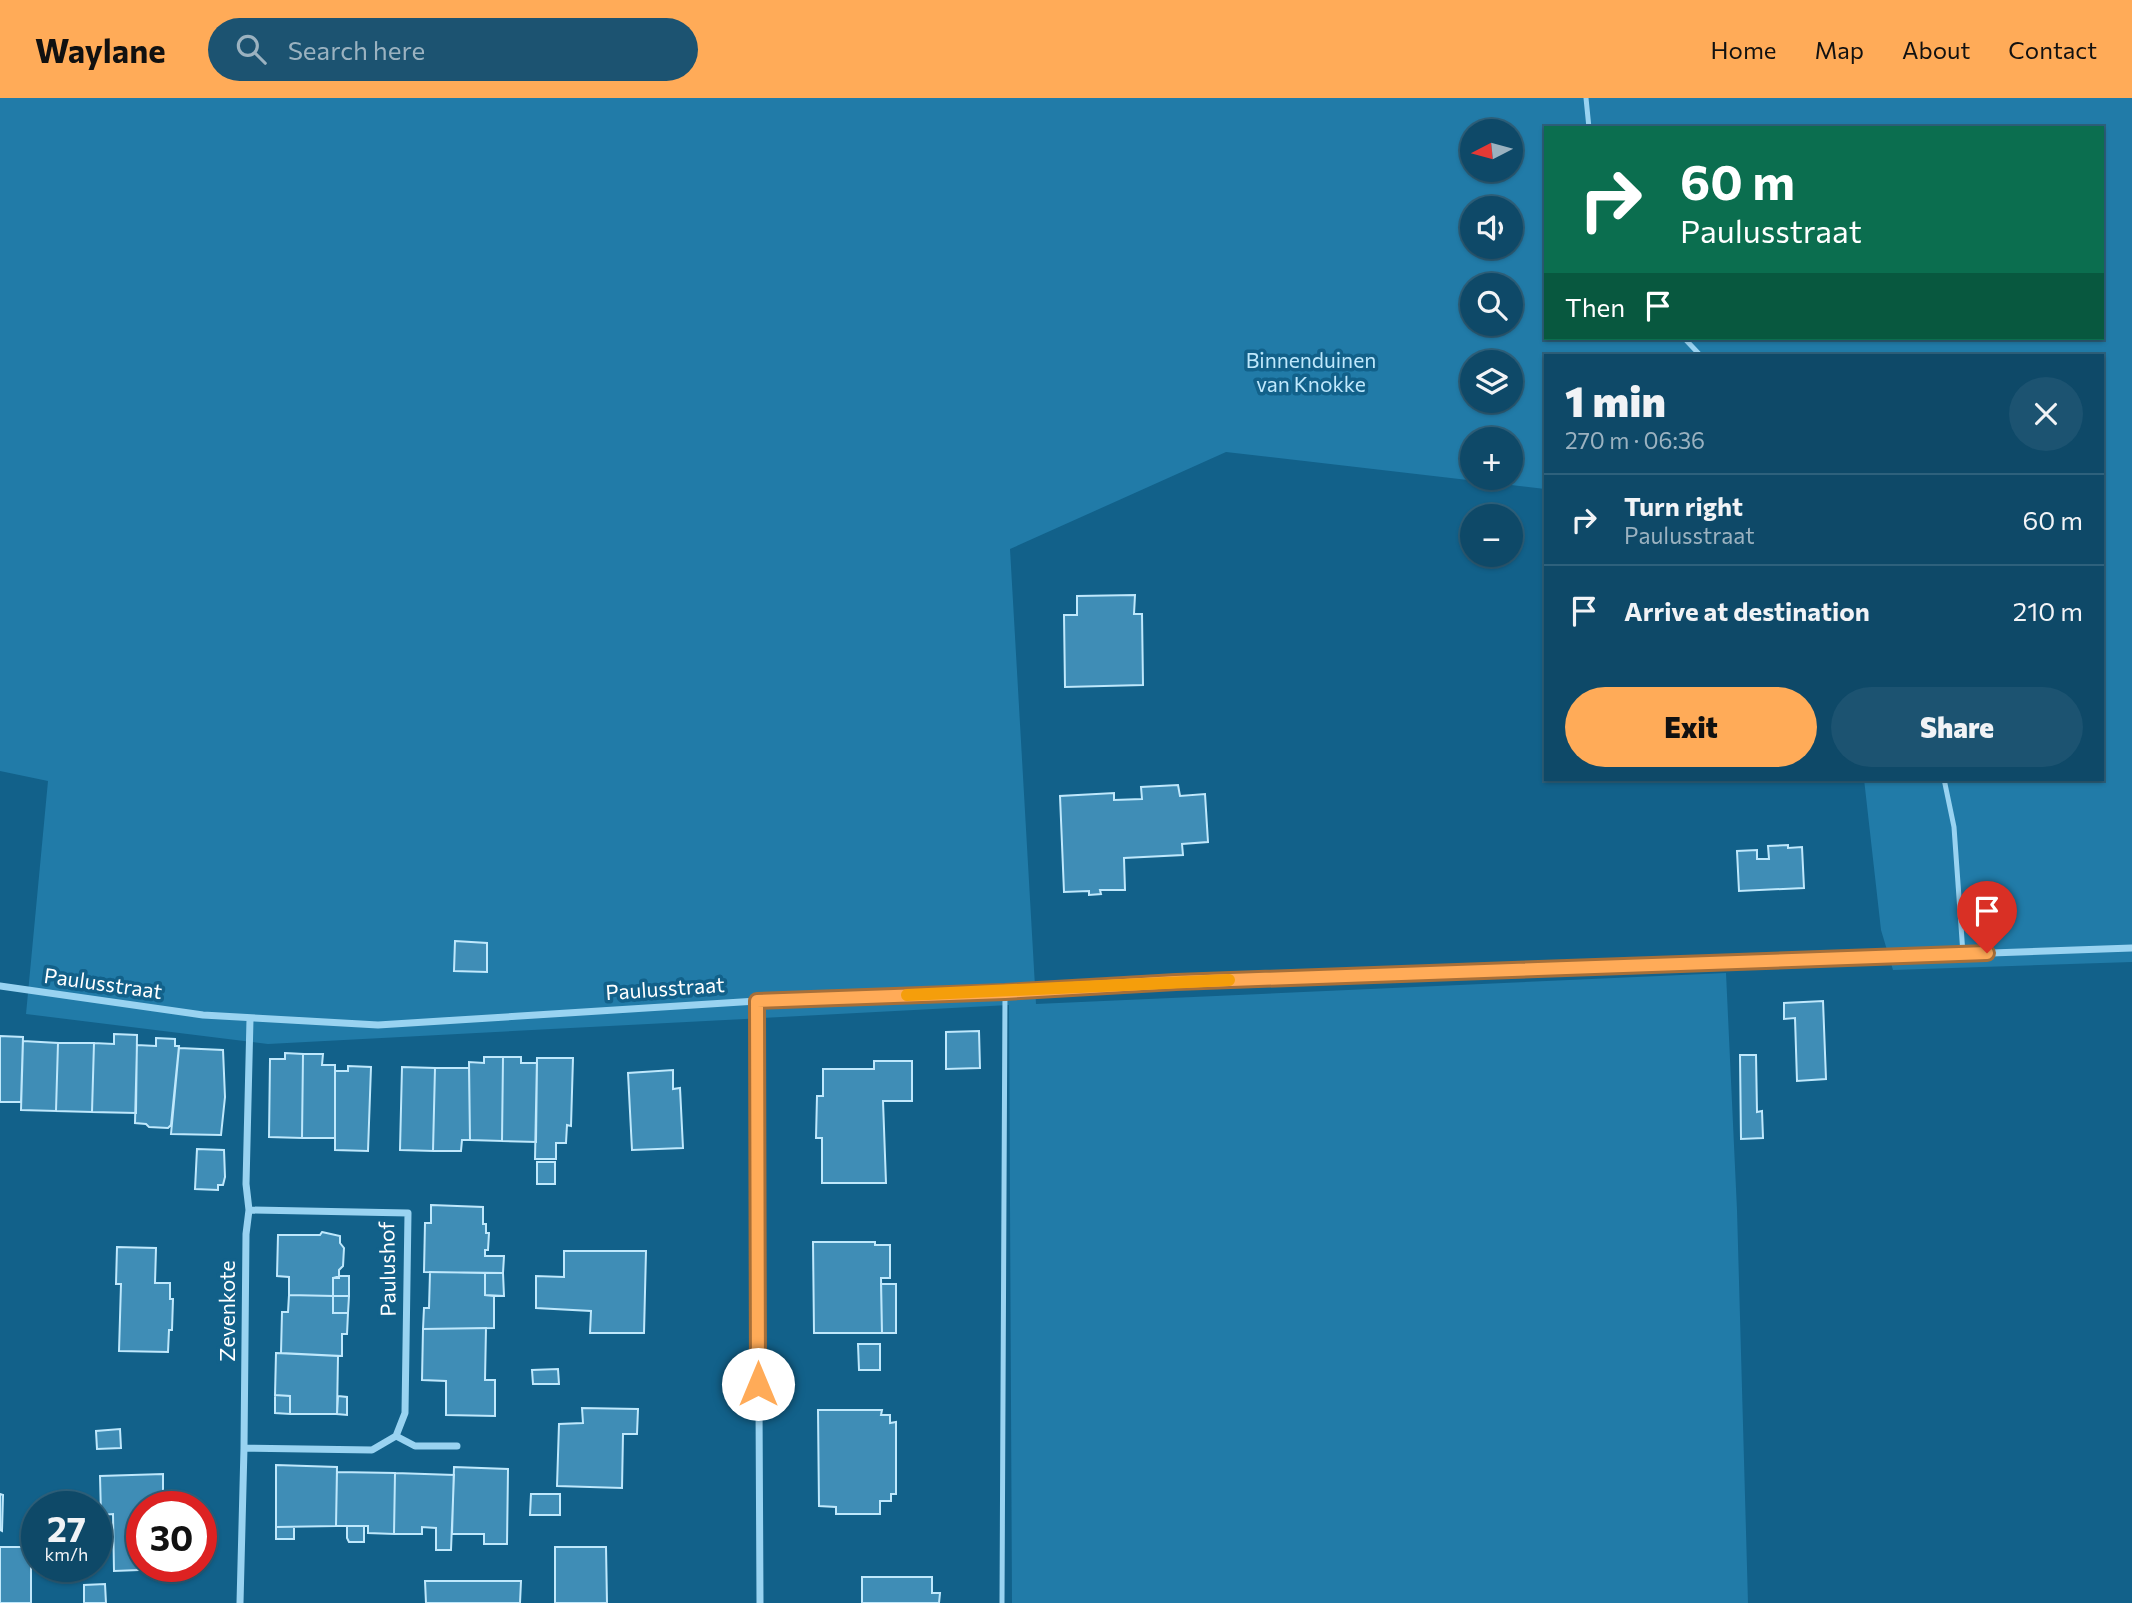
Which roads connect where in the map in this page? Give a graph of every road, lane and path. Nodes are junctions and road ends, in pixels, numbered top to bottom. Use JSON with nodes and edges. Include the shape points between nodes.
{"nodes":[{"id":1,"x":1586,"y":98,"type":"edge"},
{"id":2,"x":1589,"y":126,"type":"edge"},
{"id":3,"x":1686,"y":340,"type":"edge"},
{"id":4,"x":1699,"y":354,"type":"edge"},
{"id":5,"x":1944,"y":781,"type":"edge"},
{"id":6,"x":2132,"y":948,"type":"edge"},
{"id":7,"x":1963,"y":954,"type":"junction"},
{"id":8,"x":0,"y":986,"type":"edge"},
{"id":9,"x":1005,"y":992,"type":"junction"},
{"id":10,"x":757,"y":1001,"type":"junction"},
{"id":11,"x":250,"y":1019,"type":"junction"},
{"id":12,"x":249,"y":1210,"type":"junction"},
{"id":13,"x":396,"y":1436,"type":"junction"},
{"id":14,"x":457,"y":1446,"type":"dead end"},
{"id":15,"x":244,"y":1448,"type":"junction"},
{"id":16,"x":240,"y":1603,"type":"edge"},
{"id":17,"x":760,"y":1603,"type":"edge"},
{"id":18,"x":1002,"y":1603,"type":"edge"}],
"edges":[{"from":1,"to":2,"type":"lane"},
{"from":3,"to":4,"type":"lane"},
{"from":5,"to":7,"type":"lane","via":[[1954,827]]},
{"from":6,"to":7,"type":"street","name":"Paulusstraat"},
{"from":7,"to":9,"type":"street","name":"Paulusstraat"},
{"from":8,"to":11,"type":"street","name":"Paulusstraat"},
{"from":9,"to":10,"type":"street","name":"Paulusstraat"},
{"from":9,"to":18,"type":"lane"},
{"from":10,"to":11,"type":"street","name":"Paulusstraat","via":[[378,1025]]},
{"from":10,"to":17,"type":"street"},
{"from":11,"to":12,"type":"street","name":"Zevenkote"},
{"from":12,"to":13,"type":"street","name":"Paulushof","via":[[408,1213],[405,1413]]},
{"from":12,"to":15,"type":"street","name":"Zevenkote"},
{"from":13,"to":14,"type":"street","via":[[415,1446]]},
{"from":13,"to":15,"type":"street","via":[[372,1450]]},
{"from":15,"to":16,"type":"street","name":"Zevenkote"}]}
